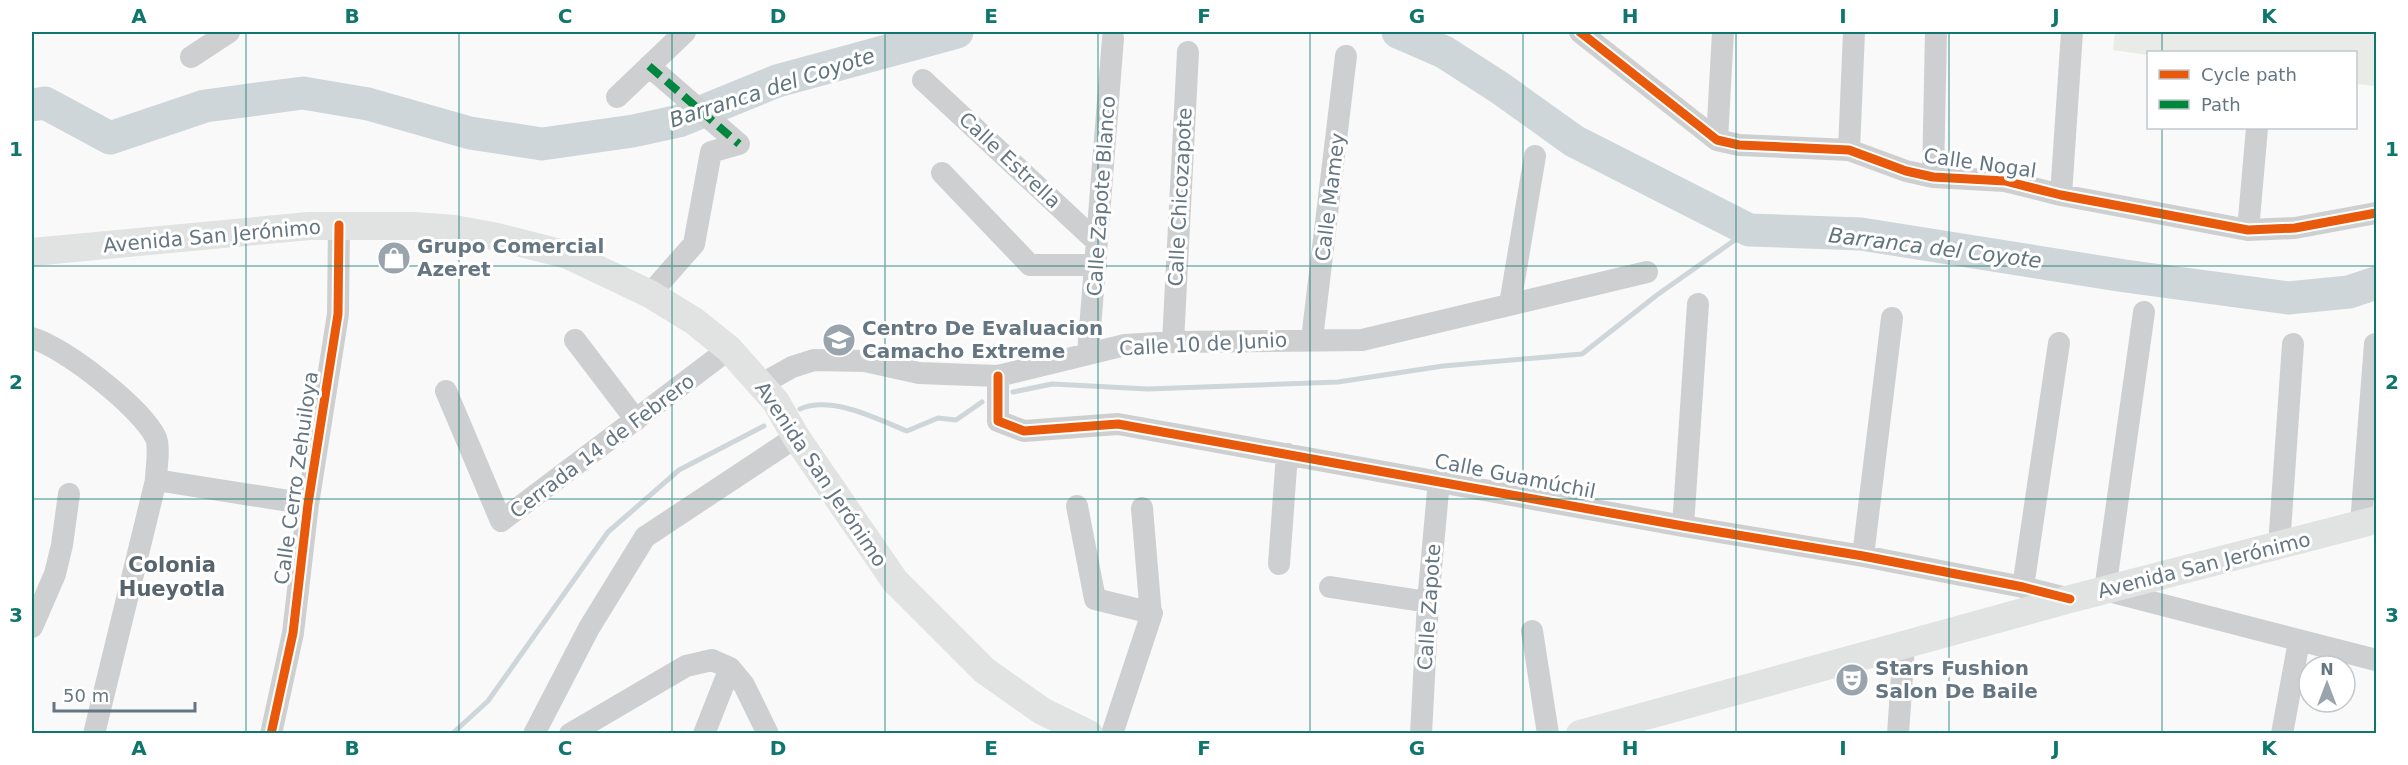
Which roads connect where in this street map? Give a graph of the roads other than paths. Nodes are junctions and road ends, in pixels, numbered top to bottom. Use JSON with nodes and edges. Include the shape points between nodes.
{"nodes":[{"id":1,"x":229,"y":32,"type":"edge"},
{"id":2,"x":685,"y":32,"type":"edge"},
{"id":3,"x":1580,"y":32,"type":"edge"},
{"id":4,"x":1723,"y":32,"type":"edge"},
{"id":5,"x":1854,"y":32,"type":"edge"},
{"id":6,"x":1936,"y":32,"type":"edge"},
{"id":7,"x":2072,"y":32,"type":"edge"},
{"id":8,"x":1113,"y":39,"type":"dead end"},
{"id":9,"x":1188,"y":52,"type":"dead end"},
{"id":10,"x":1346,"y":56,"type":"dead end"},
{"id":11,"x":191,"y":57,"type":"dead end"},
{"id":12,"x":653,"y":68,"type":"junction"},
{"id":13,"x":923,"y":80,"type":"dead end"},
{"id":14,"x":617,"y":97,"type":"dead end"},
{"id":15,"x":2257,"y":129,"type":"edge"},
{"id":16,"x":1717,"y":140,"type":"junction"},
{"id":17,"x":1849,"y":150,"type":"junction"},
{"id":18,"x":1535,"y":156,"type":"dead end"},
{"id":19,"x":942,"y":172,"type":"dead end"},
{"id":20,"x":1933,"y":177,"type":"junction"},
{"id":21,"x":2061,"y":195,"type":"junction"},
{"id":22,"x":2376,"y":213,"type":"edge"},
{"id":23,"x":339,"y":225,"type":"junction"},
{"id":24,"x":2248,"y":230,"type":"junction"},
{"id":25,"x":1096,"y":241,"type":"junction"},
{"id":26,"x":32,"y":252,"type":"edge"},
{"id":27,"x":1096,"y":265,"type":"junction"},
{"id":28,"x":1647,"y":272,"type":"dead end"},
{"id":29,"x":650,"y":294,"type":"junction"},
{"id":30,"x":1510,"y":304,"type":"junction"},
{"id":31,"x":1698,"y":304,"type":"dead end"},
{"id":32,"x":2144,"y":312,"type":"dead end"},
{"id":33,"x":1892,"y":318,"type":"dead end"},
{"id":34,"x":32,"y":338,"type":"edge"},
{"id":35,"x":576,"y":339,"type":"dead end"},
{"id":36,"x":1312,"y":339,"type":"junction"},
{"id":37,"x":1173,"y":342,"type":"junction"},
{"id":38,"x":2059,"y":343,"type":"dead end"},
{"id":39,"x":2375,"y":344,"type":"edge"},
{"id":40,"x":2293,"y":345,"type":"dead end"},
{"id":41,"x":729,"y":350,"type":"junction"},
{"id":42,"x":1088,"y":354,"type":"junction"},
{"id":43,"x":998,"y":376,"type":"junction"},
{"id":44,"x":762,"y":384,"type":"junction"},
{"id":45,"x":446,"y":391,"type":"dead end"},
{"id":46,"x":636,"y":420,"type":"junction"},
{"id":47,"x":796,"y":437,"type":"junction"},
{"id":48,"x":1287,"y":454,"type":"junction"},
{"id":49,"x":156,"y":480,"type":"junction"},
{"id":50,"x":1439,"y":480,"type":"junction"},
{"id":51,"x":69,"y":494,"type":"dead end"},
{"id":52,"x":308,"y":504,"type":"junction"},
{"id":53,"x":1077,"y":506,"type":"dead end"},
{"id":54,"x":1142,"y":508,"type":"dead end"},
{"id":55,"x":2369,"y":522,"type":"edge"},
{"id":56,"x":1683,"y":526,"type":"junction"},
{"id":57,"x":2279,"y":546,"type":"junction"},
{"id":58,"x":1863,"y":556,"type":"junction"},
{"id":59,"x":1279,"y":564,"type":"dead end"},
{"id":60,"x":1330,"y":587,"type":"dead end"},
{"id":61,"x":2023,"y":587,"type":"junction"},
{"id":62,"x":2105,"y":590,"type":"junction"},
{"id":63,"x":2070,"y":599,"type":"junction"},
{"id":64,"x":1428,"y":602,"type":"junction"},
{"id":65,"x":1152,"y":614,"type":"junction"},
{"id":66,"x":32,"y":627,"type":"edge"},
{"id":67,"x":1532,"y":631,"type":"dead end"},
{"id":68,"x":2299,"y":642,"type":"junction"},
{"id":69,"x":1904,"y":646,"type":"junction"},
{"id":70,"x":2376,"y":660,"type":"edge"},
{"id":71,"x":730,"y":668,"type":"junction"},
{"id":72,"x":94,"y":734,"type":"edge"},
{"id":73,"x":271,"y":734,"type":"edge"},
{"id":74,"x":534,"y":734,"type":"edge"},
{"id":75,"x":570,"y":734,"type":"edge"},
{"id":76,"x":704,"y":734,"type":"edge"},
{"id":77,"x":768,"y":734,"type":"edge"},
{"id":78,"x":1089,"y":734,"type":"edge"},
{"id":79,"x":1112,"y":734,"type":"edge"},
{"id":80,"x":1421,"y":734,"type":"edge"},
{"id":81,"x":1548,"y":734,"type":"edge"},
{"id":82,"x":1580,"y":734,"type":"edge"},
{"id":83,"x":1899,"y":734,"type":"edge"},
{"id":84,"x":2282,"y":734,"type":"edge"}],
"edges":[{"from":1,"to":11,"type":"street"},
{"from":2,"to":12,"type":"street"},
{"from":3,"to":16,"type":"street","name":"Calle Nogal"},
{"from":4,"to":16,"type":"street"},
{"from":5,"to":17,"type":"street"},
{"from":6,"to":20,"type":"street"},
{"from":7,"to":21,"type":"street"},
{"from":8,"to":25,"type":"street","name":"Calle Zapote Blanco"},
{"from":9,"to":37,"type":"street","name":"Calle Chicozapote"},
{"from":10,"to":36,"type":"street","name":"Calle Mamey"},
{"from":12,"to":14,"type":"street"},
{"from":12,"to":29,"type":"street","via":[[736,141],[711,152],[694,244]]},
{"from":13,"to":25,"type":"street","name":"Calle Estrella"},
{"from":15,"to":24,"type":"street"},
{"from":16,"to":17,"type":"street","name":"Calle Nogal","via":[[1739,145]]},
{"from":17,"to":20,"type":"street","name":"Calle Nogal"},
{"from":18,"to":30,"type":"street"},
{"from":19,"to":27,"type":"street","via":[[1030,265]]},
{"from":20,"to":21,"type":"street","name":"Calle Nogal","via":[[2005,181]]},
{"from":21,"to":24,"type":"street","name":"Calle Nogal"},
{"from":22,"to":24,"type":"street","name":"Calle Nogal","via":[[2295,228]]},
{"from":23,"to":26,"type":"main road","name":"Avenida San Jerónimo"},
{"from":23,"to":29,"type":"main road","name":"Avenida San Jerónimo","via":[[414,226],[493,236],[567,255]]},
{"from":23,"to":52,"type":"street","name":"Calle Cerro Zehuiloya","via":[[338,314]]},
{"from":25,"to":27,"type":"street","name":"Calle Zapote Blanco"},
{"from":27,"to":42,"type":"street","name":"Calle Zapote Blanco"},
{"from":28,"to":30,"type":"street","name":"Calle 10 de Junio"},
{"from":29,"to":41,"type":"main road","name":"Avenida San Jerónimo","via":[[694,321]]},
{"from":30,"to":36,"type":"street","name":"Calle 10 de Junio","via":[[1362,340]]},
{"from":31,"to":56,"type":"street"},
{"from":32,"to":62,"type":"street"},
{"from":33,"to":58,"type":"street"},
{"from":34,"to":49,"type":"street","via":[[84,367],[143,418],[157,441]]},
{"from":35,"to":46,"type":"street"},
{"from":36,"to":37,"type":"street","name":"Calle 10 de Junio"},
{"from":37,"to":42,"type":"street","name":"Calle 10 de Junio","via":[[1125,345]]},
{"from":38,"to":61,"type":"street"},
{"from":39,"to":55,"type":"street"},
{"from":40,"to":57,"type":"street"},
{"from":41,"to":44,"type":"main road","name":"Avenida San Jerónimo"},
{"from":41,"to":46,"type":"street","name":"Cerrada 14 de Febrero"},
{"from":42,"to":43,"type":"street","name":"Calle 10 de Junio"},
{"from":43,"to":44,"type":"street","name":"Calle 10 de Junio","via":[[919,373],[865,361],[814,360]]},
{"from":43,"to":48,"type":"street","name":"Calle Guamúchil","via":[[998,421],[1024,431],[1118,424]]},
{"from":44,"to":47,"type":"main road","name":"Avenida San Jerónimo"},
{"from":45,"to":46,"type":"street","name":"Cerrada 14 de Febrero","via":[[501,521]]},
{"from":47,"to":74,"type":"street","via":[[645,537],[589,628]]},
{"from":47,"to":78,"type":"main road","name":"Avenida San Jerónimo","via":[[895,581],[984,670],[1042,711]]},
{"from":48,"to":50,"type":"street","name":"Calle Guamúchil"},
{"from":48,"to":59,"type":"street"},
{"from":49,"to":52,"type":"street"},
{"from":49,"to":72,"type":"street"},
{"from":50,"to":56,"type":"street","name":"Calle Guamúchil"},
{"from":50,"to":64,"type":"street","name":"Calle Zapote"},
{"from":51,"to":66,"type":"street","via":[[55,574]]},
{"from":52,"to":73,"type":"street","name":"Calle Cerro Zehuiloya","via":[[293,633]]},
{"from":53,"to":65,"type":"street","via":[[1095,599]]},
{"from":54,"to":65,"type":"street"},
{"from":55,"to":57,"type":"main road","name":"Avenida San Jerónimo"},
{"from":56,"to":58,"type":"street","name":"Calle Guamúchil"},
{"from":57,"to":62,"type":"main road","name":"Avenida San Jerónimo"},
{"from":58,"to":61,"type":"street","name":"Calle Guamúchil"},
{"from":60,"to":64,"type":"street"},
{"from":61,"to":63,"type":"street","name":"Calle Guamúchil"},
{"from":62,"to":63,"type":"main road","name":"Avenida San Jerónimo"},
{"from":62,"to":68,"type":"street"},
{"from":63,"to":69,"type":"main road","name":"Avenida San Jerónimo"},
{"from":64,"to":80,"type":"street","name":"Calle Zapote"},
{"from":65,"to":79,"type":"street"},
{"from":67,"to":81,"type":"street"},
{"from":68,"to":70,"type":"street"},
{"from":68,"to":84,"type":"street"},
{"from":69,"to":82,"type":"main road","name":"Avenida San Jerónimo"},
{"from":69,"to":83,"type":"street"},
{"from":71,"to":75,"type":"street","via":[[712,660],[686,666]]},
{"from":71,"to":76,"type":"street"},
{"from":71,"to":77,"type":"street","via":[[744,685]]}]}
